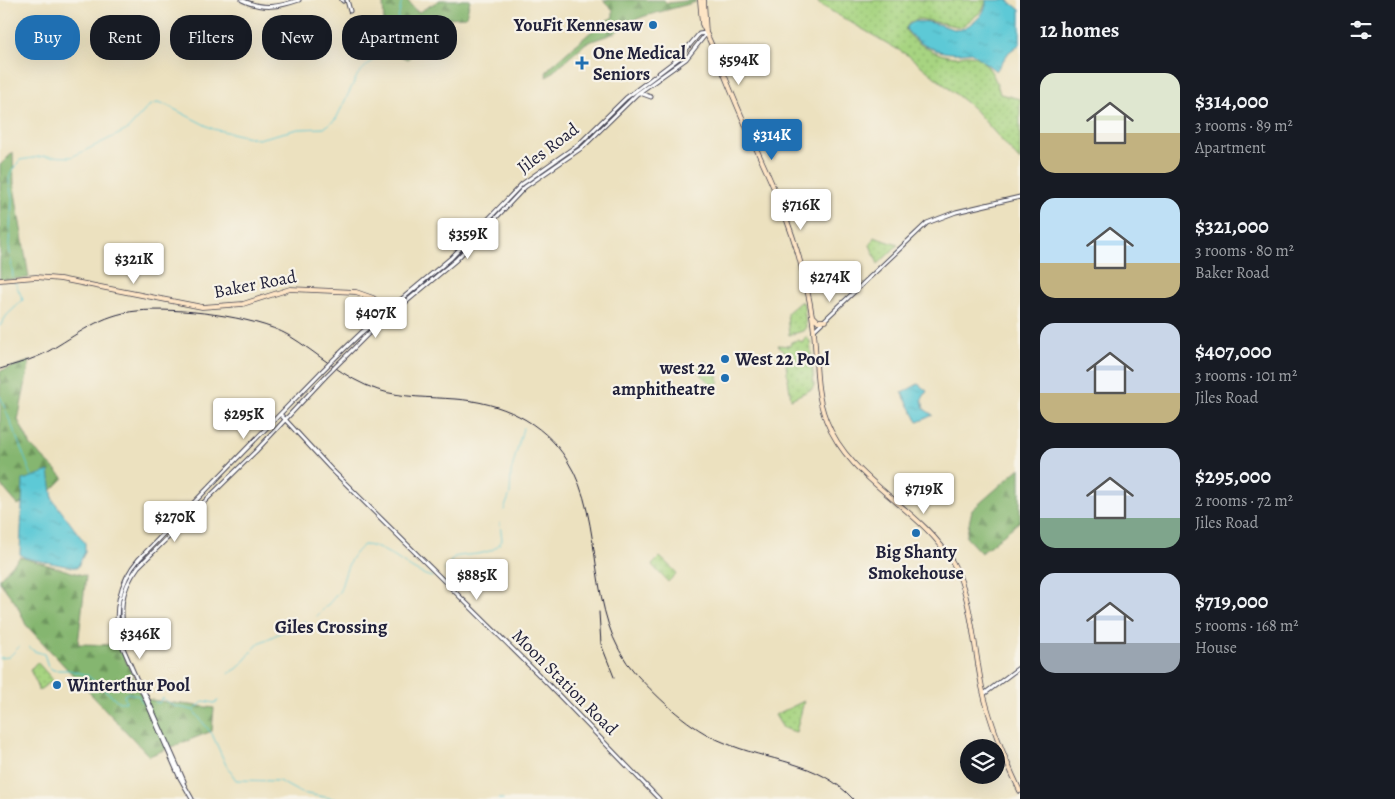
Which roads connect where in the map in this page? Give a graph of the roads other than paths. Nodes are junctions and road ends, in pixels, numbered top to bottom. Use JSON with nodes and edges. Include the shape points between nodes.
{"nodes":[{"id":1,"x":242,"y":0,"type":"edge"},
{"id":2,"x":299,"y":0,"type":"edge"},
{"id":3,"x":344,"y":0,"type":"edge"},
{"id":4,"x":700,"y":0,"type":"edge"},
{"id":5,"x":704,"y":0,"type":"edge"},
{"id":6,"x":350,"y":11,"type":"dead end"},
{"id":7,"x":706,"y":33,"type":"junction"},
{"id":8,"x":709,"y":40,"type":"junction"},
{"id":9,"x":699,"y":43,"type":"junction"},
{"id":10,"x":637,"y":94,"type":"junction"},
{"id":11,"x":651,"y":97,"type":"dead end"},
{"id":12,"x":1020,"y":197,"type":"edge"},
{"id":13,"x":0,"y":280,"type":"edge"},
{"id":14,"x":389,"y":313,"type":"junction"},
{"id":15,"x":812,"y":315,"type":"junction"},
{"id":16,"x":826,"y":321,"type":"junction"},
{"id":17,"x":814,"y":330,"type":"junction"},
{"id":18,"x":281,"y":415,"type":"junction"},
{"id":19,"x":285,"y":420,"type":"junction"},
{"id":20,"x":125,"y":647,"type":"junction"},
{"id":21,"x":1020,"y":667,"type":"edge"},
{"id":22,"x":984,"y":694,"type":"junction"},
{"id":23,"x":1020,"y":791,"type":"edge"},
{"id":24,"x":192,"y":799,"type":"edge"},
{"id":25,"x":659,"y":799,"type":"edge"}],
"edges":[{"from":1,"to":2,"type":"street","via":[[267,7]]},
{"from":3,"to":6,"type":"street"},
{"from":4,"to":7,"type":"main road"},
{"from":5,"to":7,"type":"main road"},
{"from":7,"to":8,"type":"main road"},
{"from":7,"to":9,"type":"street","name":"Jiles Road"},
{"from":7,"to":14,"type":"street","name":"Jiles Road","via":[[699,34],[683,55],[626,98],[573,149],[522,184],[451,258]]},
{"from":8,"to":9,"type":"street"},
{"from":8,"to":15,"type":"main road","via":[[781,205],[799,255]]},
{"from":9,"to":10,"type":"street","name":"Jiles Road","via":[[679,64]]},
{"from":10,"to":11,"type":"street"},
{"from":10,"to":14,"type":"street","name":"Jiles Road","via":[[583,147],[525,187],[456,260]]},
{"from":12,"to":16,"type":"street","via":[[956,212],[925,225],[851,293]]},
{"from":13,"to":14,"type":"main road","name":"Baker Road","via":[[60,279],[202,307],[243,304],[290,289],[356,292],[373,298]]},
{"from":14,"to":18,"type":"street","name":"Jiles Road","bridge":true,"via":[[338,355]]},
{"from":14,"to":19,"type":"street","name":"Jiles Road","bridge":true},
{"from":15,"to":16,"type":"main road","via":[[818,321]]},
{"from":15,"to":17,"type":"main road"},
{"from":16,"to":17,"type":"street"},
{"from":17,"to":22,"type":"main road","via":[[821,403],[837,442],[855,465],[936,540],[958,572]]},
{"from":18,"to":19,"type":"street","name":"Moon Station Road"},
{"from":18,"to":20,"type":"street","name":"Jiles Road","via":[[131,569],[117,608],[119,634]]},
{"from":19,"to":20,"type":"street","name":"Jiles Road","via":[[135,572],[124,592],[121,606]]},
{"from":19,"to":25,"type":"street","name":"Moon Station Road"},
{"from":20,"to":24,"type":"street","name":"Jiles Road"},
{"from":21,"to":22,"type":"street"},
{"from":22,"to":23,"type":"main road","via":[[998,744]]}]}
